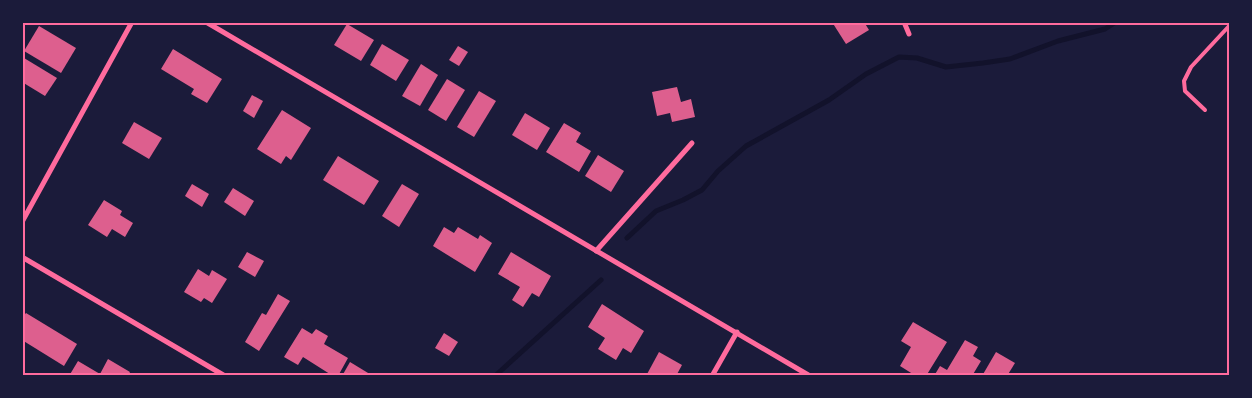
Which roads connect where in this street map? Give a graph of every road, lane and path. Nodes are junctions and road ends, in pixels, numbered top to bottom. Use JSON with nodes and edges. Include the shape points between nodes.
{"nodes":[{"id":1,"x":132,"y":22,"type":"edge"},
{"id":2,"x":206,"y":22,"type":"edge"},
{"id":3,"x":904,"y":22,"type":"edge"},
{"id":4,"x":1230,"y":26,"type":"edge"},
{"id":5,"x":909,"y":34,"type":"dead end"},
{"id":6,"x":1205,"y":110,"type":"dead end"},
{"id":7,"x":692,"y":143,"type":"dead end"},
{"id":8,"x":22,"y":222,"type":"edge"},
{"id":9,"x":596,"y":251,"type":"junction"},
{"id":10,"x":22,"y":257,"type":"edge"},
{"id":11,"x":737,"y":332,"type":"junction"},
{"id":12,"x":225,"y":376,"type":"edge"},
{"id":13,"x":712,"y":376,"type":"edge"},
{"id":14,"x":810,"y":376,"type":"edge"}],
"edges":[{"from":1,"to":8,"type":"street"},
{"from":2,"to":9,"type":"street"},
{"from":3,"to":5,"type":"street"},
{"from":4,"to":6,"type":"lane","via":[[1191,67],[1184,81],[1185,91]]},
{"from":7,"to":9,"type":"street"},
{"from":9,"to":11,"type":"street"},
{"from":10,"to":12,"type":"street"},
{"from":11,"to":13,"type":"street"},
{"from":11,"to":14,"type":"street"}]}
